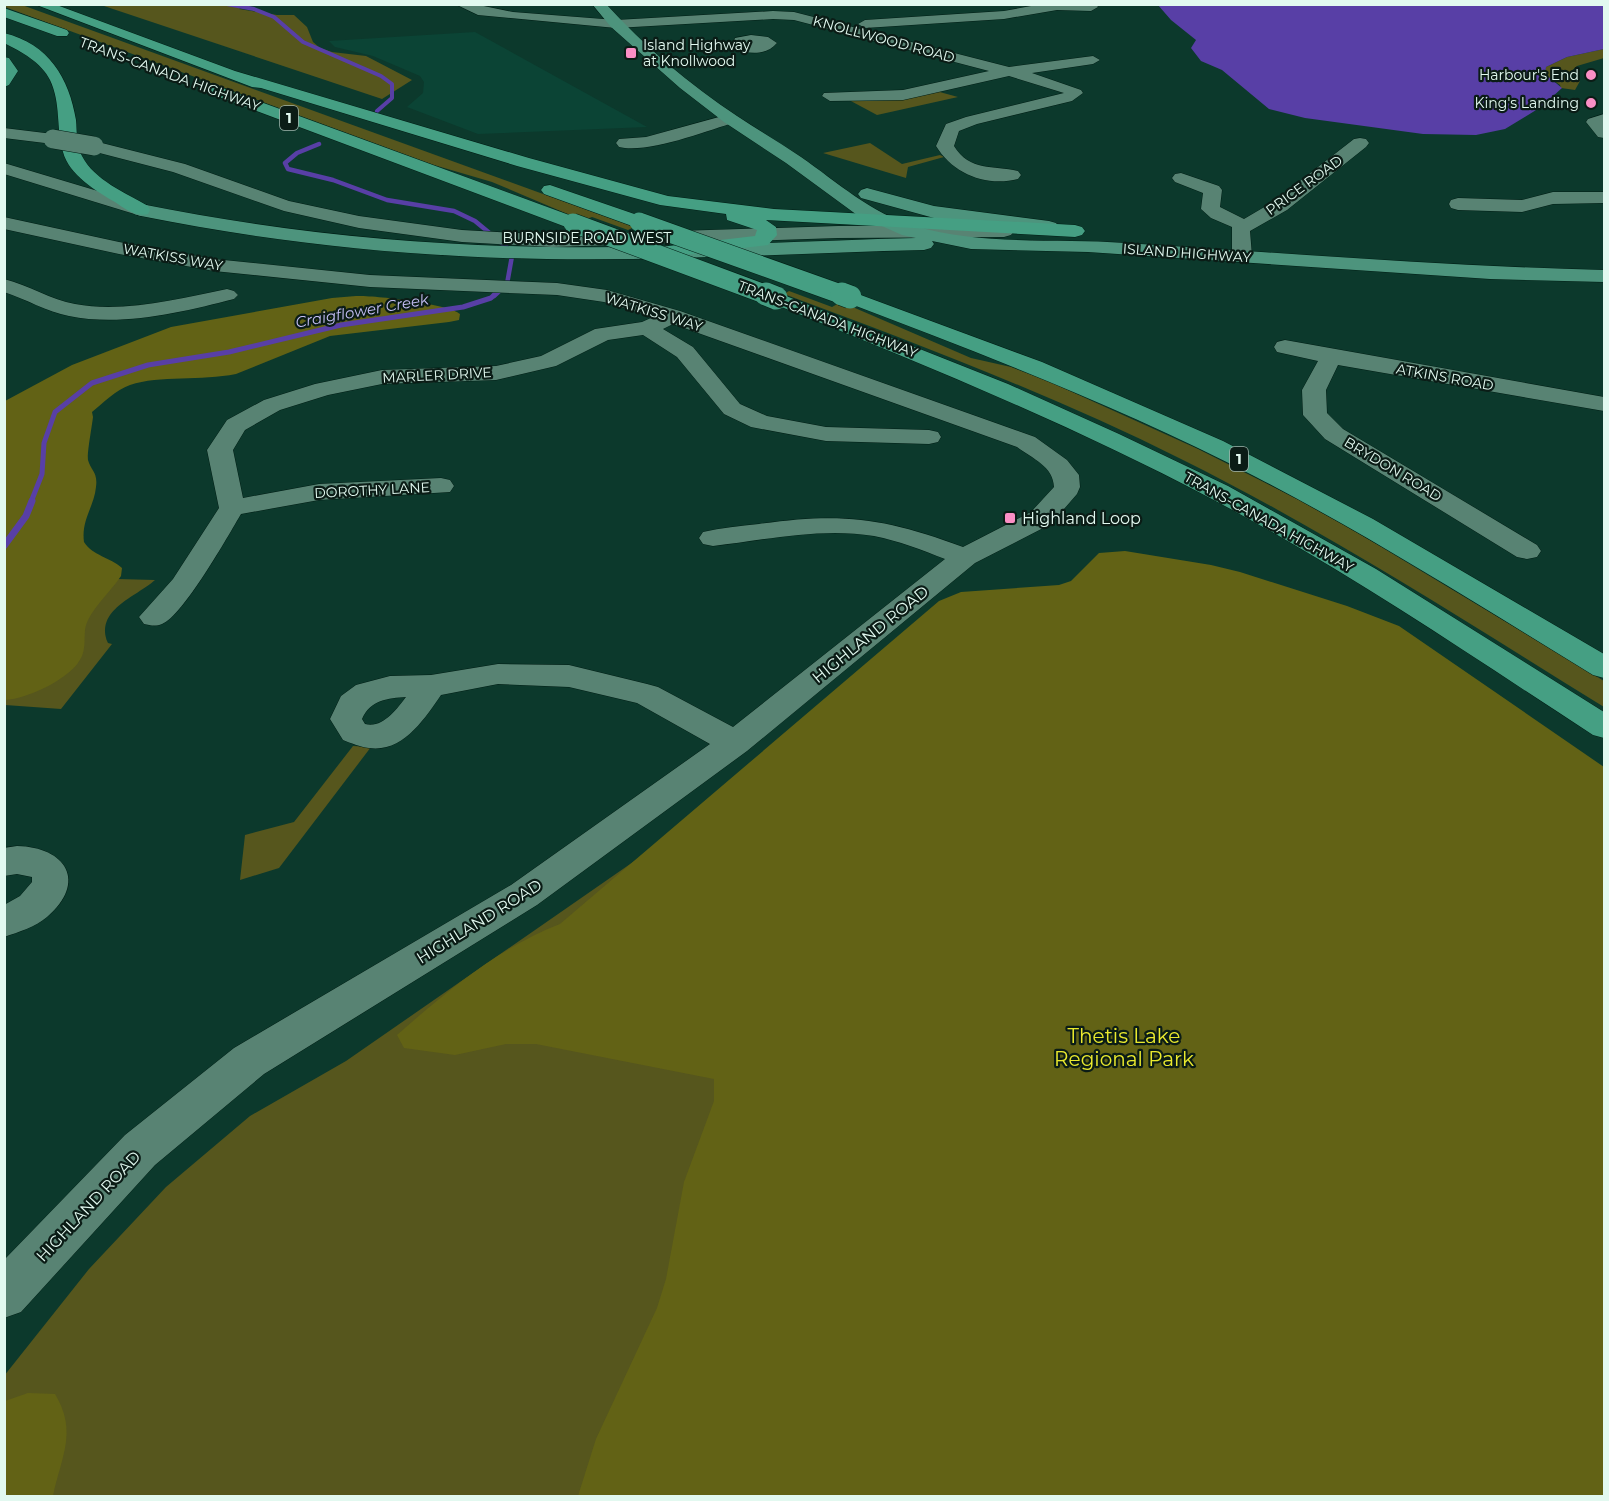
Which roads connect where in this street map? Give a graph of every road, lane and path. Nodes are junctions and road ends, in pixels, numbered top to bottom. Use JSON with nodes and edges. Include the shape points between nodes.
{"nodes":[{"id":1,"x":39,"y":4,"type":"edge"},
{"id":2,"x":461,"y":4,"type":"edge"},
{"id":3,"x":598,"y":4,"type":"edge"},
{"id":4,"x":752,"y":4,"type":"edge"},
{"id":5,"x":764,"y":4,"type":"edge"},
{"id":6,"x":804,"y":4,"type":"edge"},
{"id":7,"x":1091,"y":8,"type":"dead end"},
{"id":8,"x":736,"y":11,"type":"edge"},
{"id":9,"x":4,"y":12,"type":"edge"},
{"id":10,"x":714,"y":19,"type":"junction"},
{"id":11,"x":616,"y":24,"type":"junction"},
{"id":12,"x":836,"y":26,"type":"junction"},
{"id":13,"x":4,"y":37,"type":"edge"},
{"id":14,"x":73,"y":37,"type":"dead end"},
{"id":15,"x":751,"y":39,"type":"dead end"},
{"id":16,"x":1093,"y":60,"type":"dead end"},
{"id":17,"x":4,"y":61,"type":"edge"},
{"id":18,"x":1006,"y":72,"type":"junction"},
{"id":19,"x":236,"y":75,"type":"junction"},
{"id":20,"x":4,"y":82,"type":"edge"},
{"id":21,"x":202,"y":86,"type":"dead end"},
{"id":22,"x":830,"y":96,"type":"dead end"},
{"id":23,"x":730,"y":119,"type":"junction"},
{"id":24,"x":4,"y":133,"type":"edge"},
{"id":25,"x":625,"y":143,"type":"dead end"},
{"id":26,"x":1360,"y":143,"type":"dead end"},
{"id":27,"x":792,"y":159,"type":"junction"},
{"id":28,"x":4,"y":168,"type":"edge"},
{"id":29,"x":1012,"y":175,"type":"dead end"},
{"id":30,"x":517,"y":178,"type":"dead end"},
{"id":31,"x":1181,"y":178,"type":"dead end"},
{"id":32,"x":537,"y":185,"type":"dead end"},
{"id":33,"x":1605,"y":198,"type":"edge"},
{"id":34,"x":667,"y":201,"type":"junction"},
{"id":35,"x":1458,"y":204,"type":"dead end"},
{"id":36,"x":141,"y":210,"type":"junction"},
{"id":37,"x":884,"y":221,"type":"junction"},
{"id":38,"x":4,"y":223,"type":"edge"},
{"id":39,"x":909,"y":231,"type":"junction"},
{"id":40,"x":1075,"y":231,"type":"junction"},
{"id":41,"x":767,"y":235,"type":"junction"},
{"id":42,"x":1242,"y":241,"type":"junction"},
{"id":43,"x":971,"y":243,"type":"junction"},
{"id":44,"x":545,"y":247,"type":"junction"},
{"id":45,"x":675,"y":250,"type":"junction"},
{"id":46,"x":1605,"y":262,"type":"edge"},
{"id":47,"x":1605,"y":276,"type":"edge"},
{"id":48,"x":4,"y":285,"type":"edge"},
{"id":49,"x":227,"y":295,"type":"dead end"},
{"id":50,"x":672,"y":316,"type":"junction"},
{"id":51,"x":647,"y":328,"type":"junction"},
{"id":52,"x":1285,"y":347,"type":"dead end"},
{"id":53,"x":1331,"y":357,"type":"junction"},
{"id":54,"x":1605,"y":404,"type":"edge"},
{"id":55,"x":929,"y":437,"type":"dead end"},
{"id":56,"x":441,"y":486,"type":"dead end"},
{"id":57,"x":232,"y":508,"type":"junction"},
{"id":58,"x":713,"y":538,"type":"dead end"},
{"id":59,"x":1527,"y":551,"type":"dead end"},
{"id":60,"x":965,"y":557,"type":"junction"},
{"id":61,"x":154,"y":617,"type":"dead end"},
{"id":62,"x":1605,"y":668,"type":"edge"},
{"id":63,"x":431,"y":686,"type":"dead end"},
{"id":64,"x":1605,"y":727,"type":"edge"},
{"id":65,"x":735,"y":743,"type":"junction"},
{"id":66,"x":4,"y":862,"type":"edge"},
{"id":67,"x":4,"y":922,"type":"edge"},
{"id":68,"x":4,"y":1295,"type":"edge"}],
"edges":[{"from":1,"to":19,"type":"highway","name":"TRANS-CANADA HIGHWAY","number":"1"},
{"from":2,"to":11,"type":"street","name":"KNOLLWOOD ROAD","via":[[513,16]]},
{"from":3,"to":11,"type":"main road","name":"ISLAND HIGHWAY"},
{"from":4,"to":8,"type":"street"},
{"from":5,"to":6,"type":"street"},
{"from":7,"to":12,"type":"street","via":[[1057,6],[1004,15]]},
{"from":8,"to":10,"type":"street","name":"KNOLLWOOD ROAD"},
{"from":8,"to":12,"type":"street","name":"KNOLLWOOD ROAD","via":[[785,15]]},
{"from":9,"to":14,"type":"highway","name":"TRANS-CANADA HIGHWAY"},
{"from":10,"to":11,"type":"street","name":"KNOLLWOOD ROAD"},
{"from":10,"to":15,"type":"street"},
{"from":11,"to":23,"type":"main road","name":"ISLAND HIGHWAY"},
{"from":12,"to":18,"type":"street","name":"KNOLLWOOD ROAD"},
{"from":13,"to":36,"type":"highway","via":[[40,58],[60,81],[73,154],[92,179]]},
{"from":16,"to":18,"type":"street"},
{"from":17,"to":20,"type":"highway","via":[[10,71]]},
{"from":18,"to":22,"type":"street","via":[[903,94]]},
{"from":18,"to":29,"type":"street","name":"KNOLLWOOD ROAD","via":[[1075,93],[952,128],[945,146],[950,157],[975,172]]},
{"from":19,"to":30,"type":"highway","name":"TRANS-CANADA HIGHWAY","number":"1"},
{"from":19,"to":34,"type":"highway"},
{"from":21,"to":64,"type":"highway","name":"TRANS-CANADA HIGHWAY","number":"1","bridge":true,"via":[[776,298],[1050,410],[1220,493],[1344,563]]},
{"from":23,"to":25,"type":"street","via":[[647,142]]},
{"from":23,"to":27,"type":"main road","name":"ISLAND HIGHWAY"},
{"from":24,"to":44,"type":"street","name":"BURNSIDE ROAD WEST","bridge":true,"via":[[94,146],[179,168],[284,205],[359,222]]},
{"from":26,"to":42,"type":"street","name":"PRICE ROAD"},
{"from":27,"to":37,"type":"main road","name":"ISLAND HIGHWAY","via":[[847,200]]},
{"from":27,"to":40,"type":"main road","name":"ISLAND HIGHWAY","via":[[844,185],[891,202]]},
{"from":28,"to":36,"type":"street","name":"BURNSIDE ROAD WEST"},
{"from":31,"to":42,"type":"street","via":[[1213,190],[1210,209]]},
{"from":32,"to":62,"type":"highway","name":"TRANS-CANADA HIGHWAY","number":"1","bridge":true,"via":[[850,297],[1124,405],[1216,447],[1396,544]]},
{"from":33,"to":35,"type":"street","via":[[1553,198],[1522,206]]},
{"from":34,"to":37,"type":"highway","via":[[774,215]]},
{"from":34,"to":41,"type":"highway","via":[[752,220],[766,227]]},
{"from":36,"to":44,"type":"main road","name":"BURNSIDE ROAD WEST","via":[[200,222],[406,248],[486,251]]},
{"from":37,"to":39,"type":"main road","name":"ISLAND HIGHWAY"},
{"from":37,"to":40,"type":"highway"},
{"from":38,"to":50,"type":"street","name":"WATKISS WAY","via":[[214,265],[370,281],[607,296]]},
{"from":39,"to":40,"type":"street","name":"BURNSIDE ROAD WEST"},
{"from":39,"to":41,"type":"street","name":"BURNSIDE ROAD WEST"},
{"from":39,"to":43,"type":"main road","name":"ISLAND HIGHWAY"},
{"from":40,"to":42,"type":"main road","name":"ISLAND HIGHWAY"},
{"from":41,"to":44,"type":"street","name":"BURNSIDE ROAD WEST"},
{"from":41,"to":45,"type":"highway","via":[[761,241]]},
{"from":42,"to":43,"type":"main road","name":"ISLAND HIGHWAY","via":[[1088,246]]},
{"from":42,"to":46,"type":"main road","name":"ISLAND HIGHWAY"},
{"from":42,"to":47,"type":"main road","name":"ISLAND HIGHWAY","via":[[1490,273]]},
{"from":43,"to":45,"type":"main road","name":"BURNSIDE ROAD WEST"},
{"from":44,"to":45,"type":"main road","name":"BURNSIDE ROAD WEST"},
{"from":48,"to":49,"type":"street","via":[[91,313],[124,312]]},
{"from":50,"to":51,"type":"street","name":"MARLER DRIVE"},
{"from":50,"to":60,"type":"street","name":"WATKISS WAY","via":[[1026,442],[1059,465],[1067,487],[1054,508],[1017,532]]},
{"from":51,"to":55,"type":"street","via":[[685,352],[732,409],[760,423],[826,434]]},
{"from":51,"to":57,"type":"street","name":"MARLER DRIVE","via":[[603,334],[548,361],[496,373],[382,377],[272,405],[236,425],[220,450]]},
{"from":52,"to":53,"type":"street","name":"ATKINS ROAD"},
{"from":53,"to":54,"type":"street","name":"ATKINS ROAD"},
{"from":53,"to":59,"type":"street","name":"BRYDON ROAD","via":[[1314,390],[1315,415],[1334,434]]},
{"from":56,"to":57,"type":"street","name":"DOROTHY LANE","via":[[319,492]]},
{"from":57,"to":61,"type":"street","via":[[183,585]]},
{"from":58,"to":60,"type":"street","via":[[808,527],[858,526],[904,534]]},
{"from":60,"to":65,"type":"street","name":"HIGHLAND ROAD"},
{"from":63,"to":65,"type":"street","via":[[498,674],[569,676],[647,695]]},
{"from":65,"to":68,"type":"street","name":"HIGHLAND ROAD","via":[[524,895],[249,1061],[140,1150]]},
{"from":66,"to":67,"type":"street","via":[[36,860],[46,867],[50,877],[47,891],[36,904]]}]}
